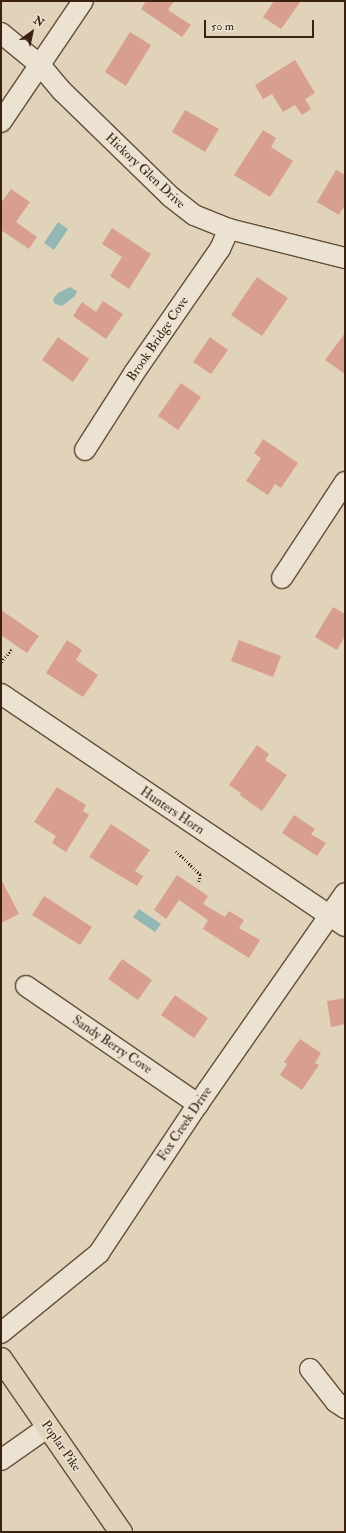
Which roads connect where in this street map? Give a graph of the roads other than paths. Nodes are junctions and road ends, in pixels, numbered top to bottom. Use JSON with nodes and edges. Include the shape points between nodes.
{"nodes":[{"id":1,"x":84,"y":1,"type":"edge"},
{"id":2,"x":1,"y":33,"type":"edge"},
{"id":3,"x":40,"y":65,"type":"junction"},
{"id":4,"x":1,"y":122,"type":"edge"},
{"id":5,"x":229,"y":229,"type":"junction"},
{"id":6,"x":345,"y":258,"type":"edge"},
{"id":7,"x":85,"y":450,"type":"dead end"},
{"id":8,"x":345,"y":482,"type":"edge"},
{"id":9,"x":282,"y":578,"type":"dead end"},
{"id":10,"x":1,"y":694,"type":"edge"},
{"id":11,"x":345,"y":893,"type":"edge"},
{"id":12,"x":337,"y":921,"type":"edge"},
{"id":13,"x":26,"y":986,"type":"dead end"},
{"id":14,"x":198,"y":1104,"type":"junction"},
{"id":15,"x":1,"y":1333,"type":"edge"},
{"id":16,"x":1,"y":1359,"type":"edge"},
{"id":17,"x":310,"y":1369,"type":"dead end"},
{"id":18,"x":345,"y":1408,"type":"edge"},
{"id":19,"x":48,"y":1427,"type":"junction"},
{"id":20,"x":1,"y":1460,"type":"edge"},
{"id":21,"x":121,"y":1532,"type":"edge"}],
"edges":[{"from":1,"to":3,"type":"street"},
{"from":2,"to":3,"type":"street","name":"Hickory Glen Drive"},
{"from":3,"to":4,"type":"street"},
{"from":3,"to":5,"type":"street","name":"Hickory Glen Drive","via":[[62,91],[171,197],[194,215]]},
{"from":5,"to":6,"type":"street","name":"Hickory Glen Drive"},
{"from":5,"to":7,"type":"street","name":"Brook Bridge Cove","via":[[220,249],[134,373]]},
{"from":8,"to":9,"type":"street"},
{"from":10,"to":12,"type":"street","name":"Hunters Horn"},
{"from":11,"to":12,"type":"street","name":"Fox Creek Drive"},
{"from":12,"to":14,"type":"street","name":"Fox Creek Drive"},
{"from":13,"to":14,"type":"street","name":"Sandy Berry Cove"},
{"from":14,"to":15,"type":"street","name":"Fox Creek Drive","via":[[99,1253]]},
{"from":16,"to":19,"type":"main road","name":"Poplar Pike"},
{"from":17,"to":18,"type":"street","via":[[336,1402]]},
{"from":19,"to":20,"type":"street"},
{"from":19,"to":21,"type":"main road","name":"Poplar Pike"}]}
